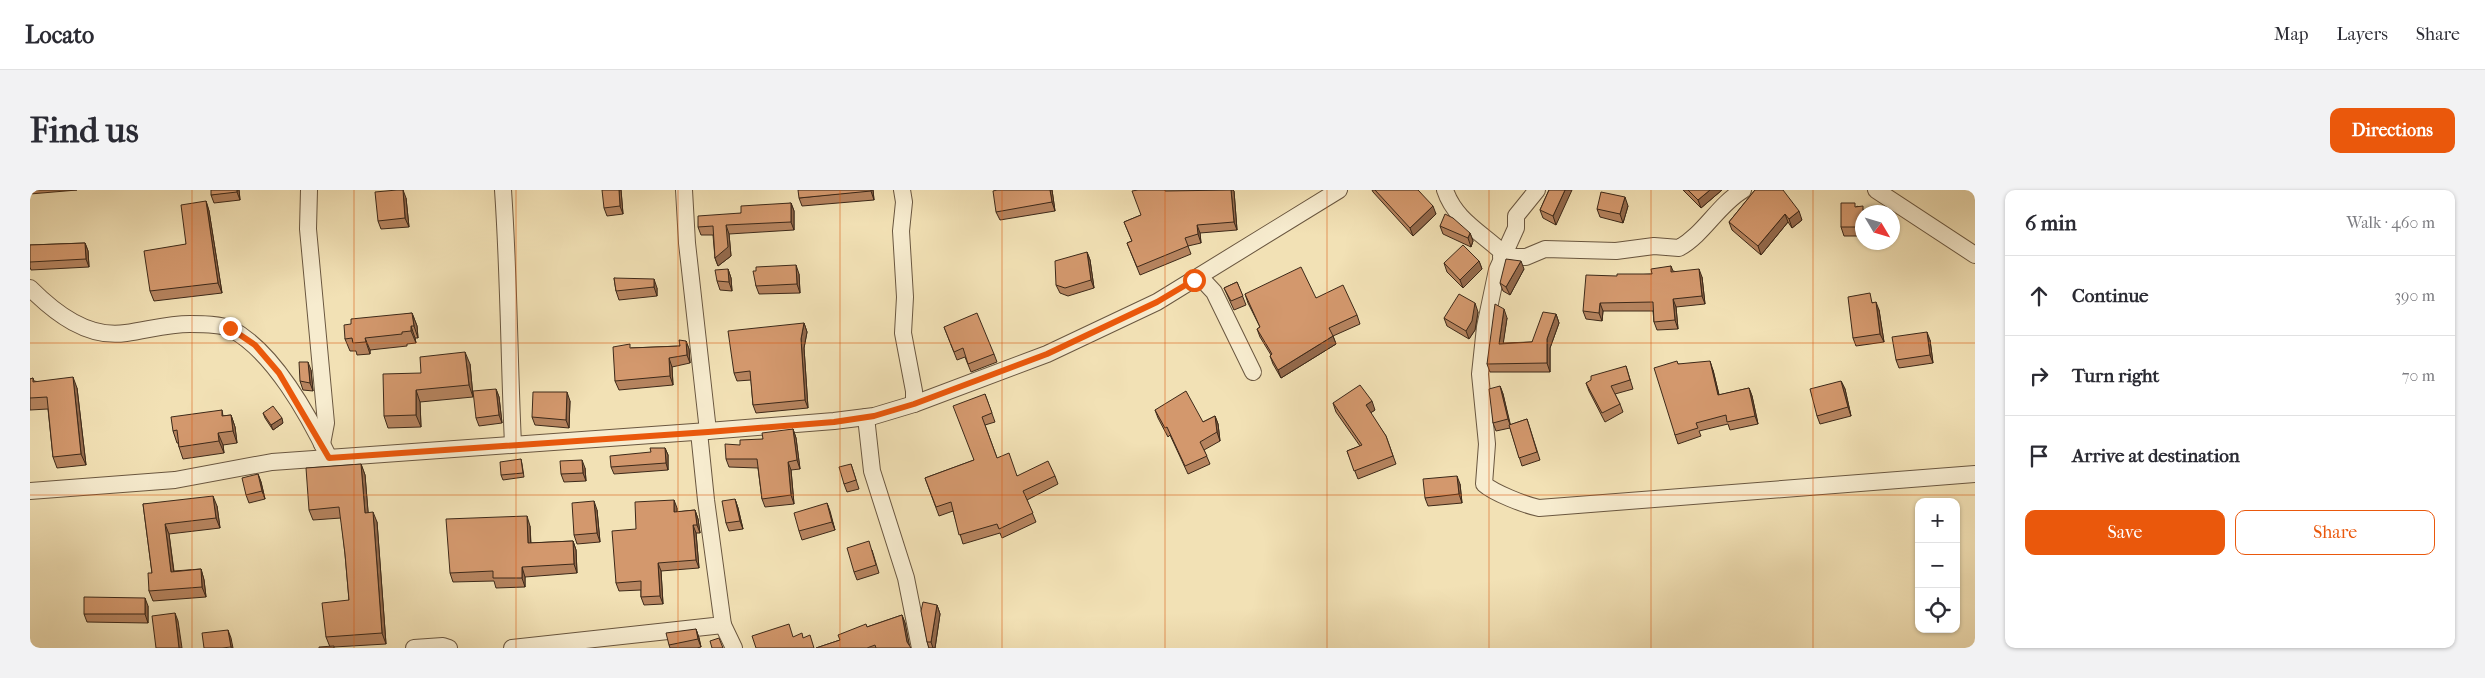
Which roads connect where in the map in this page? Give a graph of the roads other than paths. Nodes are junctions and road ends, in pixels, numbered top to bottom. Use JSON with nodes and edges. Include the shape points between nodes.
{"nodes":[{"id":1,"x":309,"y":190,"type":"edge"},
{"id":2,"x":503,"y":190,"type":"edge"},
{"id":3,"x":684,"y":190,"type":"edge"},
{"id":4,"x":902,"y":190,"type":"edge"},
{"id":5,"x":1339,"y":190,"type":"edge"},
{"id":6,"x":1445,"y":190,"type":"edge"},
{"id":7,"x":1538,"y":190,"type":"edge"},
{"id":8,"x":1743,"y":190,"type":"edge"},
{"id":9,"x":1876,"y":190,"type":"edge"},
{"id":10,"x":1502,"y":255,"type":"junction"},
{"id":11,"x":1975,"y":255,"type":"edge"},
{"id":12,"x":1200,"y":277,"type":"junction"},
{"id":13,"x":30,"y":288,"type":"edge"},
{"id":14,"x":1254,"y":372,"type":"dead end"},
{"id":15,"x":914,"y":404,"type":"junction"},
{"id":16,"x":866,"y":417,"type":"junction"},
{"id":17,"x":704,"y":432,"type":"junction"},
{"id":18,"x":513,"y":444,"type":"junction"},
{"id":19,"x":326,"y":451,"type":"junction"},
{"id":20,"x":1975,"y":474,"type":"edge"},
{"id":21,"x":30,"y":491,"type":"edge"},
{"id":22,"x":723,"y":625,"type":"junction"},
{"id":23,"x":544,"y":647,"type":"edge"},
{"id":24,"x":414,"y":648,"type":"edge"},
{"id":25,"x":449,"y":648,"type":"edge"},
{"id":26,"x":512,"y":648,"type":"edge"},
{"id":27,"x":734,"y":648,"type":"edge"},
{"id":28,"x":920,"y":648,"type":"edge"}],
"edges":[{"from":1,"to":19,"type":"street","via":[[308,228]]},
{"from":2,"to":18,"type":"street"},
{"from":3,"to":17,"type":"street"},
{"from":4,"to":15,"type":"street","via":[[903,333]]},
{"from":5,"to":12,"type":"street"},
{"from":6,"to":10,"type":"street","via":[[1458,216],[1483,234]]},
{"from":7,"to":10,"type":"street","via":[[1516,216],[1516,228]]},
{"from":8,"to":10,"type":"street","via":[[1679,248],[1545,249],[1526,257]]},
{"from":9,"to":11,"type":"street"},
{"from":10,"to":20,"type":"street","via":[[1485,327],[1480,374],[1487,444],[1484,484],[1490,490],[1539,508]]},
{"from":12,"to":14,"type":"street","via":[[1214,292]]},
{"from":12,"to":15,"type":"street","via":[[1157,302],[1047,354]]},
{"from":13,"to":19,"type":"street","via":[[75,324],[94,331],[124,333],[168,324],[230,328],[255,345],[279,373]]},
{"from":15,"to":16,"type":"street"},
{"from":16,"to":17,"type":"street"},
{"from":16,"to":28,"type":"street","via":[[872,471],[906,578]]},
{"from":17,"to":18,"type":"street"},
{"from":17,"to":22,"type":"street","via":[[706,500]]},
{"from":18,"to":19,"type":"street"},
{"from":19,"to":21,"type":"street","via":[[175,480]]},
{"from":22,"to":23,"type":"street"},
{"from":22,"to":27,"type":"street"},
{"from":23,"to":26,"type":"street"},
{"from":24,"to":25,"type":"street"}]}
